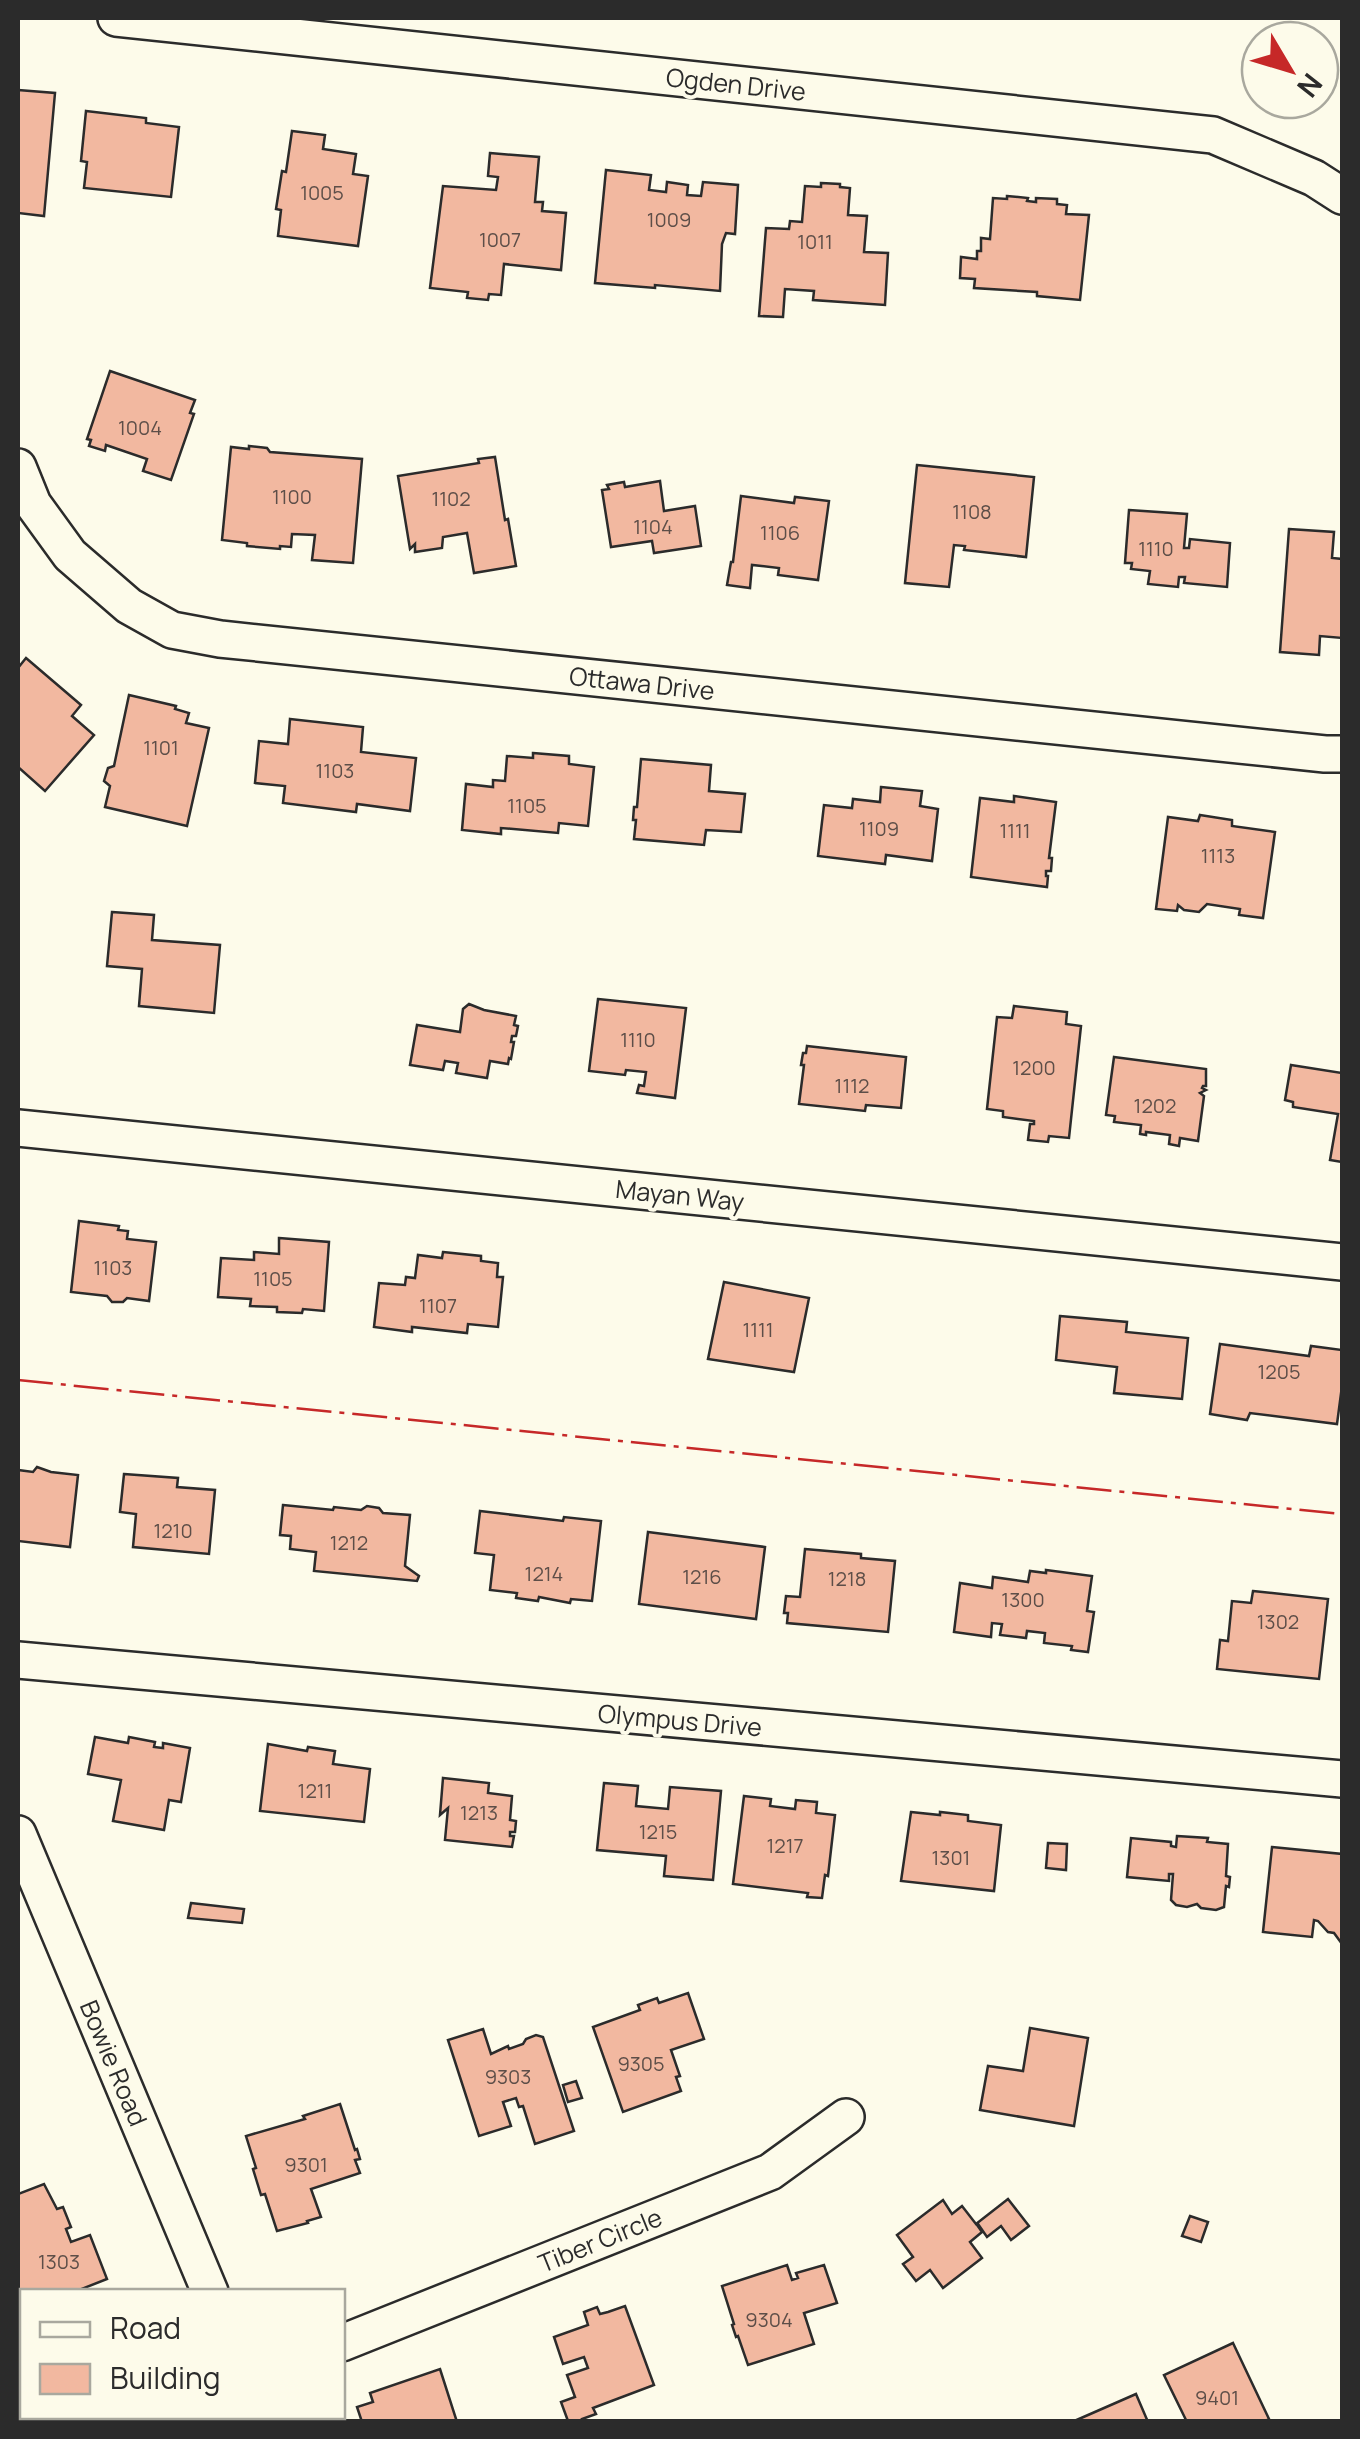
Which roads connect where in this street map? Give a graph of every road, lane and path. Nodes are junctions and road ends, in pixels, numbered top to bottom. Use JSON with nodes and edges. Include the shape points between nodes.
{"nodes":[{"id":1,"x":116,"y":18,"type":"edge"},
{"id":2,"x":1342,"y":196,"type":"edge"},
{"id":3,"x":18,"y":467,"type":"edge"},
{"id":4,"x":1342,"y":754,"type":"edge"},
{"id":5,"x":18,"y":1128,"type":"edge"},
{"id":6,"x":1342,"y":1262,"type":"edge"},
{"id":7,"x":18,"y":1660,"type":"edge"},
{"id":8,"x":1342,"y":1779,"type":"edge"},
{"id":9,"x":18,"y":1834,"type":"edge"},
{"id":10,"x":846,"y":2117,"type":"dead end"},
{"id":11,"x":209,"y":2289,"type":"edge"},
{"id":12,"x":345,"y":2342,"type":"edge"}],
"edges":[{"from":1,"to":2,"type":"street","name":"Ogden Drive","via":[[1213,135]]},
{"from":3,"to":4,"type":"street","name":"Ottawa Drive","via":[[33,504],[70,555],[129,606],[172,630]]},
{"from":5,"to":6,"type":"street","name":"Mayan Way"},
{"from":7,"to":8,"type":"street","name":"Olympus Drive"},
{"from":9,"to":11,"type":"street","name":"Bowie Road"},
{"from":10,"to":12,"type":"street","name":"Tiber Circle","via":[[770,2172]]}]}
